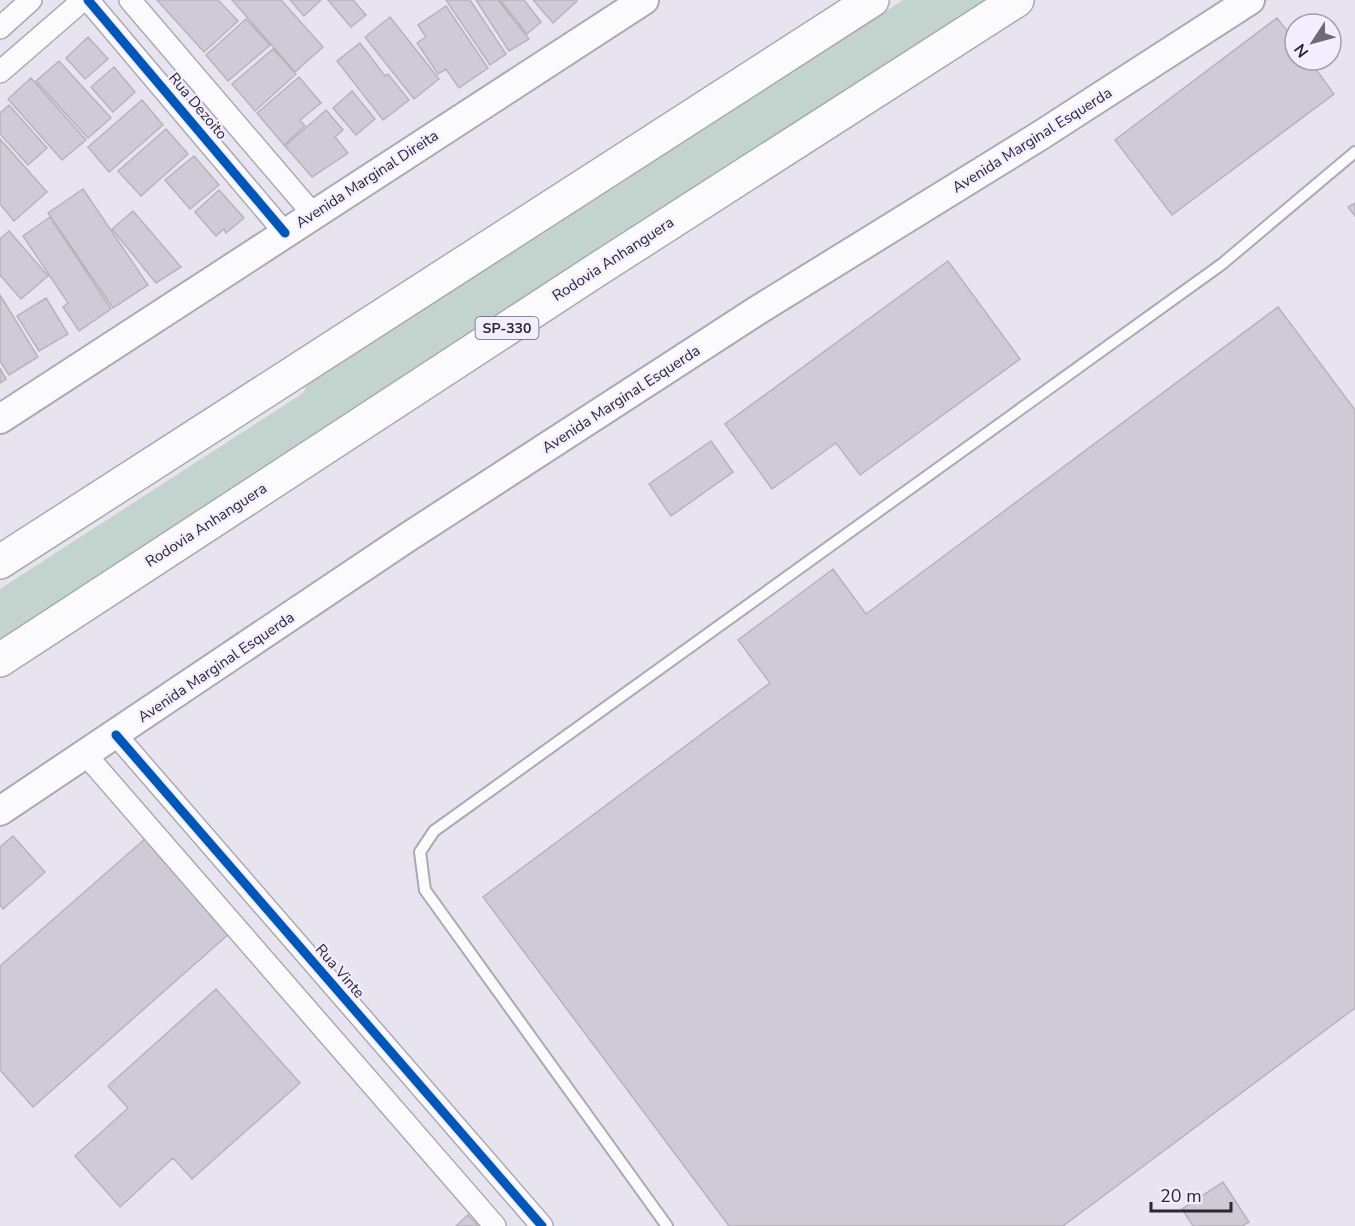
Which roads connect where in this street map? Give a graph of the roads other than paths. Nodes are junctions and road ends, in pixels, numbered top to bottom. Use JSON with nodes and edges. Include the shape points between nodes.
{"nodes":[{"id":1,"x":31,"y":0,"type":"edge"},
{"id":2,"x":85,"y":0,"type":"edge"},
{"id":3,"x":130,"y":0,"type":"edge"},
{"id":4,"x":644,"y":0,"type":"edge"},
{"id":5,"x":872,"y":0,"type":"edge"},
{"id":6,"x":1017,"y":0,"type":"edge"},
{"id":7,"x":1250,"y":0,"type":"edge"},
{"id":8,"x":0,"y":28,"type":"edge"},
{"id":9,"x":0,"y":72,"type":"edge"},
{"id":10,"x":1355,"y":152,"type":"edge"},
{"id":11,"x":313,"y":214,"type":"junction"},
{"id":12,"x":285,"y":232,"type":"junction"},
{"id":13,"x":0,"y":419,"type":"edge"},
{"id":14,"x":0,"y":562,"type":"edge"},
{"id":15,"x":0,"y":660,"type":"edge"},
{"id":16,"x":116,"y":735,"type":"junction"},
{"id":17,"x":86,"y":754,"type":"junction"},
{"id":18,"x":0,"y":811,"type":"edge"},
{"id":19,"x":495,"y":1226,"type":"edge"},
{"id":20,"x":542,"y":1226,"type":"edge"},
{"id":21,"x":667,"y":1226,"type":"edge"}],
"edges":[{"from":1,"to":8,"type":"street"},
{"from":2,"to":9,"type":"street"},
{"from":2,"to":12,"type":"street","name":"Rua Dezoito"},
{"from":3,"to":11,"type":"street","name":"Rua Dezoito"},
{"from":4,"to":11,"type":"main road","name":"Avenida Marginal Direita"},
{"from":5,"to":14,"type":"highway"},
{"from":6,"to":15,"type":"highway","name":"Rodovia Anhanguera","number":"SP-330"},
{"from":7,"to":16,"type":"main road","name":"Avenida Marginal Esquerda","via":[[758,310],[405,539]]},
{"from":10,"to":21,"type":"lane","via":[[1222,264],[434,831],[420,852],[426,890]]},
{"from":11,"to":12,"type":"main road","name":"Avenida Marginal Direita"},
{"from":12,"to":13,"type":"main road","name":"Avenida Marginal Direita"},
{"from":16,"to":17,"type":"main road","name":"Avenida Marginal Esquerda"},
{"from":16,"to":20,"type":"street","name":"Rua Vinte"},
{"from":17,"to":18,"type":"main road","name":"Avenida Marginal Esquerda"},
{"from":17,"to":19,"type":"street"}]}
